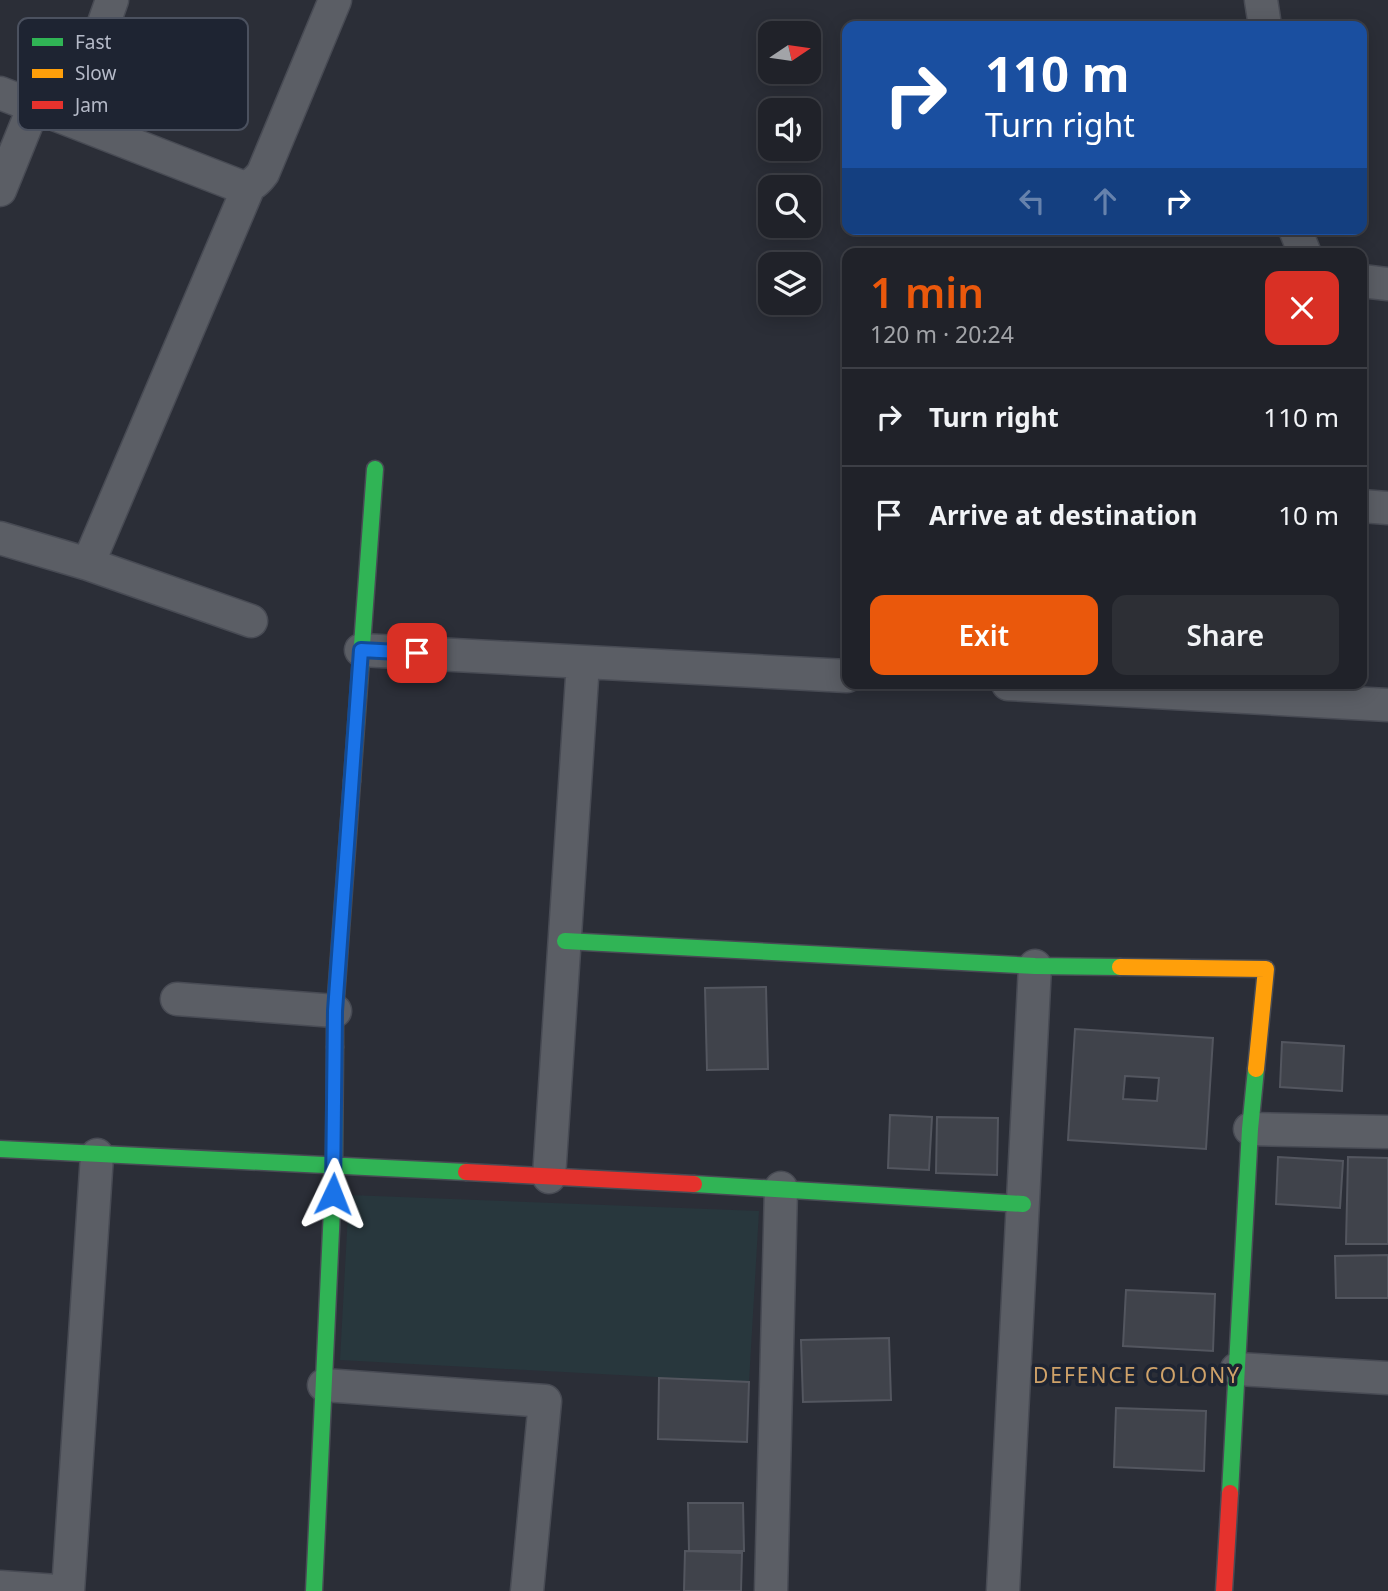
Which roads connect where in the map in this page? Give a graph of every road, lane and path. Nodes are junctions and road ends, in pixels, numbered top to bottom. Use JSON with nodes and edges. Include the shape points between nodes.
{"nodes":[{"id":1,"x":113,"y":0,"type":"edge"},
{"id":2,"x":335,"y":0,"type":"edge"},
{"id":3,"x":1261,"y":0,"type":"edge"},
{"id":4,"x":107,"y":18,"type":"edge"},
{"id":5,"x":1264,"y":21,"type":"edge"},
{"id":6,"x":0,"y":93,"type":"edge"},
{"id":7,"x":18,"y":100,"type":"edge"},
{"id":8,"x":24,"y":130,"type":"edge"},
{"id":9,"x":97,"y":130,"type":"edge"},
{"id":10,"x":249,"y":186,"type":"junction"},
{"id":11,"x":0,"y":190,"type":"edge"},
{"id":12,"x":1367,"y":282,"type":"edge"},
{"id":13,"x":1388,"y":284,"type":"edge"},
{"id":14,"x":375,"y":469,"type":"dead end"},
{"id":15,"x":1367,"y":506,"type":"edge"},
{"id":16,"x":1388,"y":508,"type":"edge"},
{"id":17,"x":0,"y":538,"type":"edge"},
{"id":18,"x":88,"y":564,"type":"junction"},
{"id":19,"x":251,"y":621,"type":"dead end"},
{"id":20,"x":361,"y":650,"type":"junction"},
{"id":21,"x":583,"y":663,"type":"junction"},
{"id":22,"x":842,"y":676,"type":"edge"},
{"id":23,"x":1098,"y":689,"type":"edge"},
{"id":24,"x":1388,"y":705,"type":"edge"},
{"id":25,"x":565,"y":941,"type":"junction"},
{"id":26,"x":1035,"y":966,"type":"junction"},
{"id":27,"x":177,"y":999,"type":"dead end"},
{"id":28,"x":335,"y":1011,"type":"junction"},
{"id":29,"x":1250,"y":1129,"type":"junction"},
{"id":30,"x":1388,"y":1132,"type":"edge"},
{"id":31,"x":0,"y":1149,"type":"edge"},
{"id":32,"x":97,"y":1155,"type":"junction"},
{"id":33,"x":334,"y":1167,"type":"junction"},
{"id":34,"x":549,"y":1177,"type":"junction"},
{"id":35,"x":781,"y":1188,"type":"junction"},
{"id":36,"x":1023,"y":1205,"type":"junction"},
{"id":37,"x":1237,"y":1370,"type":"junction"},
{"id":38,"x":1388,"y":1378,"type":"edge"},
{"id":39,"x":324,"y":1385,"type":"junction"},
{"id":40,"x":0,"y":1587,"type":"edge"},
{"id":41,"x":57,"y":1591,"type":"edge"},
{"id":42,"x":68,"y":1591,"type":"edge"},
{"id":43,"x":314,"y":1591,"type":"edge"},
{"id":44,"x":527,"y":1591,"type":"edge"},
{"id":45,"x":771,"y":1591,"type":"edge"},
{"id":46,"x":1003,"y":1591,"type":"edge"},
{"id":47,"x":1224,"y":1591,"type":"edge"}],
"edges":[{"from":1,"to":4,"type":"street"},
{"from":2,"to":10,"type":"street","via":[[263,173]]},
{"from":3,"to":5,"type":"street"},
{"from":6,"to":7,"type":"street"},
{"from":8,"to":11,"type":"street"},
{"from":9,"to":10,"type":"street"},
{"from":10,"to":18,"type":"street"},
{"from":12,"to":13,"type":"street"},
{"from":14,"to":20,"type":"street"},
{"from":15,"to":16,"type":"street"},
{"from":17,"to":18,"type":"street"},
{"from":18,"to":19,"type":"street"},
{"from":20,"to":21,"type":"street"},
{"from":20,"to":28,"type":"street"},
{"from":21,"to":22,"type":"street"},
{"from":21,"to":25,"type":"street"},
{"from":23,"to":24,"type":"street"},
{"from":25,"to":26,"type":"street"},
{"from":25,"to":34,"type":"street"},
{"from":26,"to":29,"type":"street","via":[[1266,969]]},
{"from":26,"to":36,"type":"street"},
{"from":27,"to":28,"type":"street"},
{"from":28,"to":33,"type":"street"},
{"from":29,"to":30,"type":"street"},
{"from":29,"to":37,"type":"street"},
{"from":31,"to":32,"type":"street"},
{"from":32,"to":33,"type":"street"},
{"from":32,"to":42,"type":"street"},
{"from":33,"to":34,"type":"street"},
{"from":33,"to":39,"type":"street"},
{"from":34,"to":35,"type":"street"},
{"from":35,"to":36,"type":"street"},
{"from":35,"to":45,"type":"street"},
{"from":36,"to":46,"type":"street"},
{"from":37,"to":38,"type":"street"},
{"from":37,"to":47,"type":"street"},
{"from":39,"to":43,"type":"street"},
{"from":39,"to":44,"type":"street","via":[[545,1401]]},
{"from":40,"to":41,"type":"street"}]}
